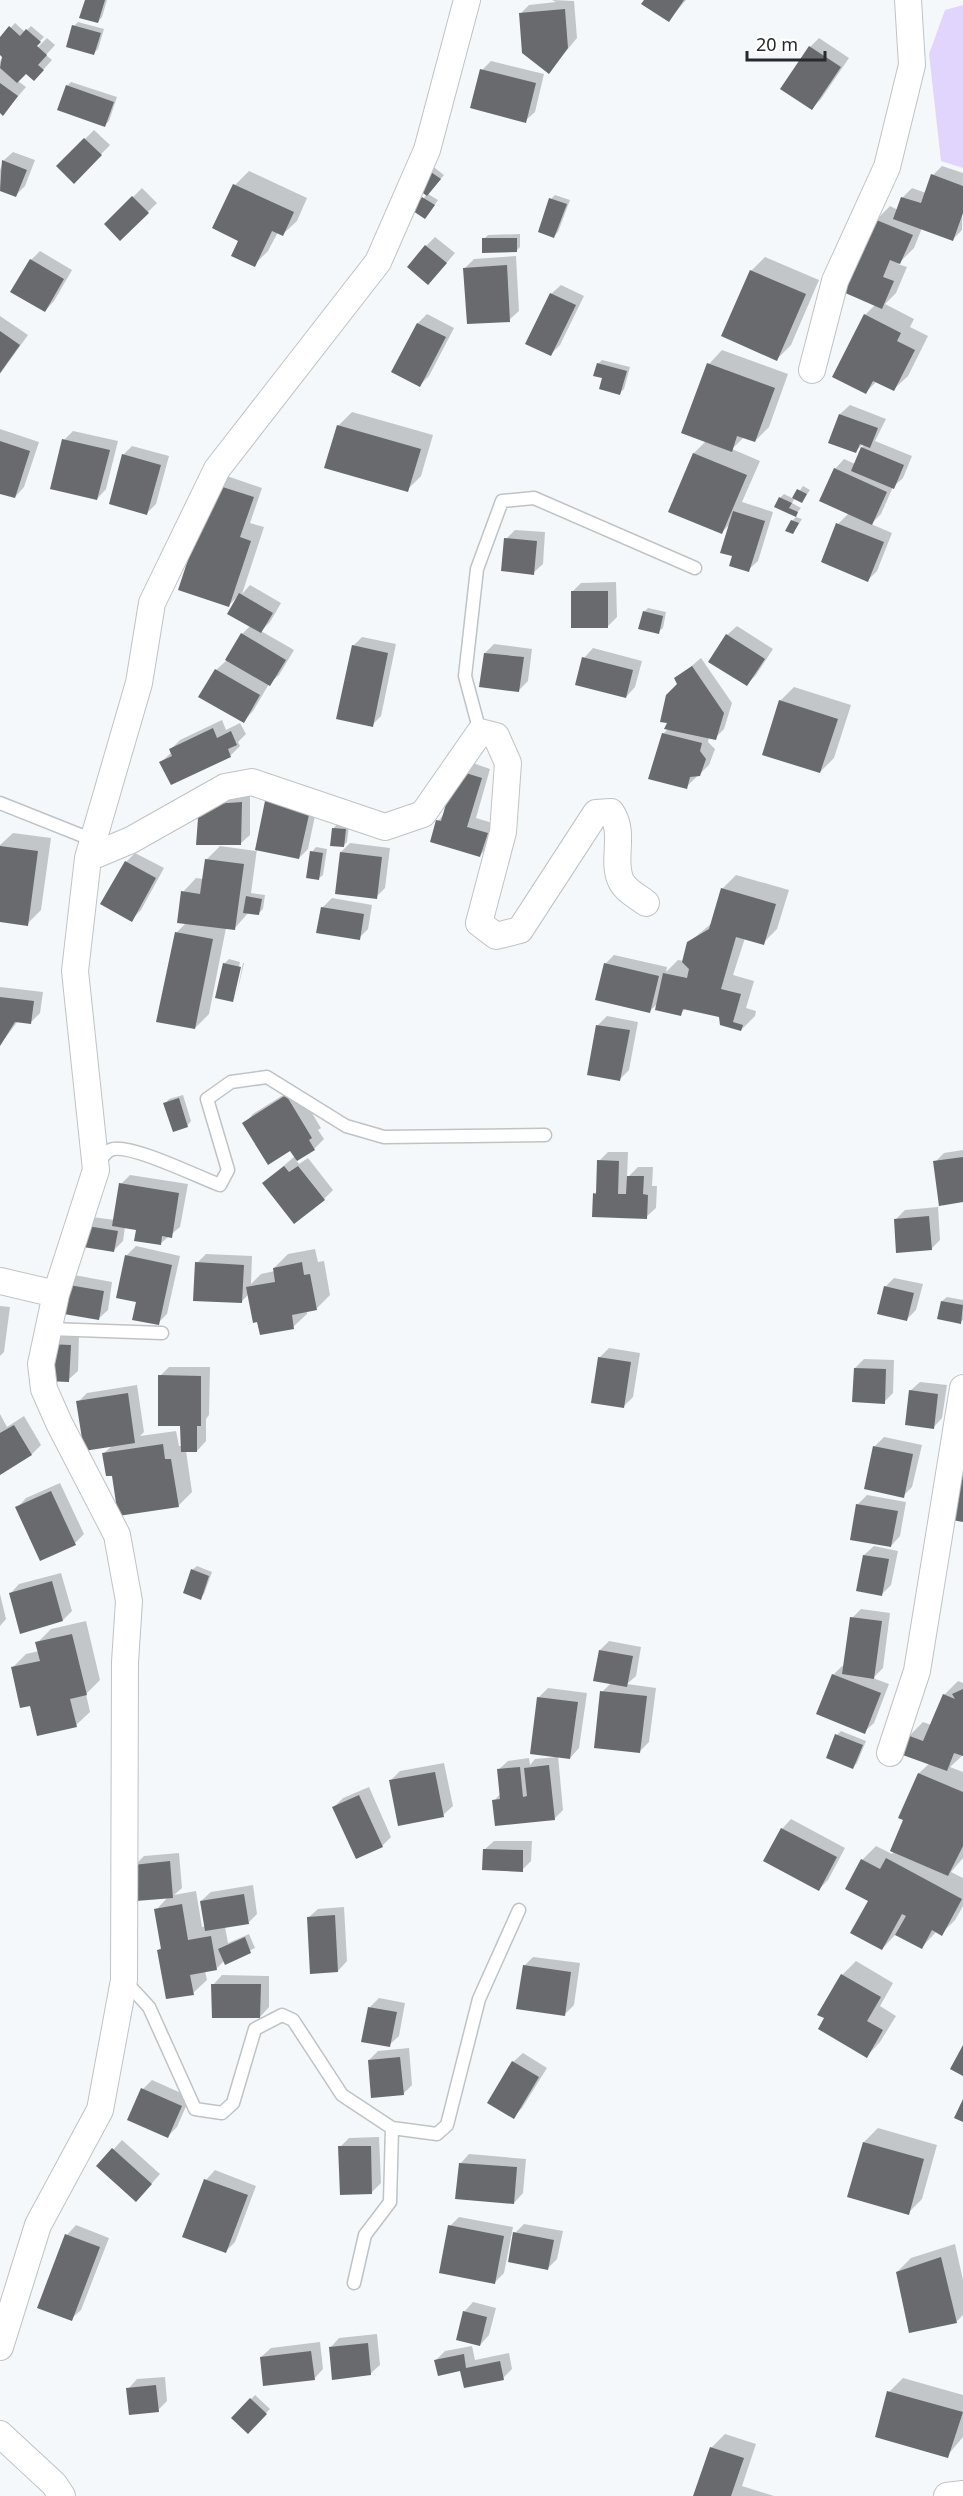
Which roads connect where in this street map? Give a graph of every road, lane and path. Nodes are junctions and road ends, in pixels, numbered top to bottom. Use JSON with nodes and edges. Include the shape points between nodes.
{"nodes":[{"id":1,"x":467,"y":0,"type":"edge"},
{"id":2,"x":908,"y":0,"type":"edge"},
{"id":3,"x":812,"y":370,"type":"dead end"},
{"id":4,"x":695,"y":568,"type":"dead end"},
{"id":5,"x":480,"y":732,"type":"junction"},
{"id":6,"x":0,"y":803,"type":"edge"},
{"id":7,"x":90,"y":849,"type":"junction"},
{"id":8,"x":645,"y":903,"type":"dead end"},
{"id":9,"x":545,"y":1135,"type":"dead end"},
{"id":10,"x":96,"y":1170,"type":"junction"},
{"id":11,"x":0,"y":1281,"type":"edge"},
{"id":12,"x":56,"y":1294,"type":"junction"},
{"id":13,"x":50,"y":1329,"type":"junction"},
{"id":14,"x":162,"y":1333,"type":"dead end"},
{"id":15,"x":963,"y":1388,"type":"edge"},
{"id":16,"x":890,"y":1753,"type":"dead end"},
{"id":17,"x":519,"y":1910,"type":"dead end"},
{"id":18,"x":124,"y":1980,"type":"junction"},
{"id":19,"x":392,"y":2128,"type":"junction"},
{"id":20,"x":354,"y":2283,"type":"dead end"},
{"id":21,"x":0,"y":2347,"type":"edge"},
{"id":22,"x":0,"y":2434,"type":"edge"},
{"id":23,"x":963,"y":2494,"type":"edge"},
{"id":24,"x":62,"y":2496,"type":"edge"},
{"id":25,"x":947,"y":2496,"type":"edge"}],
"edges":[{"from":1,"to":7,"type":"street","via":[[427,150],[378,262],[217,469],[152,603],[139,683]]},
{"from":2,"to":3,"type":"street","via":[[912,65],[887,167],[835,281]]},
{"from":4,"to":5,"type":"lane","via":[[534,498],[502,501],[477,569],[465,676]]},
{"from":5,"to":7,"type":"street","via":[[423,814],[385,827],[252,782],[225,787],[131,840]]},
{"from":5,"to":8,"type":"street","via":[[496,736],[508,763],[503,832],[479,923],[496,936],[520,930],[596,813],[611,812],[618,821],[620,879]]},
{"from":6,"to":7,"type":"lane"},
{"from":7,"to":10,"type":"street","via":[[75,971]]},
{"from":9,"to":10,"type":"lane","via":[[384,1137],[346,1126],[267,1077],[231,1082],[207,1100],[228,1170],[220,1185],[128,1149],[111,1149]]},
{"from":10,"to":12,"type":"street"},
{"from":11,"to":12,"type":"street"},
{"from":12,"to":13,"type":"street"},
{"from":13,"to":14,"type":"lane"},
{"from":13,"to":18,"type":"street","via":[[41,1364],[44,1389],[117,1535],[129,1601],[125,1662]]},
{"from":15,"to":16,"type":"street","via":[[917,1671]]},
{"from":17,"to":19,"type":"lane","via":[[479,1999],[447,2125],[437,2134]]},
{"from":18,"to":19,"type":"lane","via":[[149,2007],[195,2109],[222,2113],[233,2103],[255,2029],[282,2015],[293,2020],[342,2095]]},
{"from":18,"to":21,"type":"street","via":[[100,2110],[38,2224]]},
{"from":19,"to":20,"type":"lane","via":[[390,2202],[365,2235]]},
{"from":22,"to":24,"type":"street"},
{"from":23,"to":25,"type":"street"}]}
